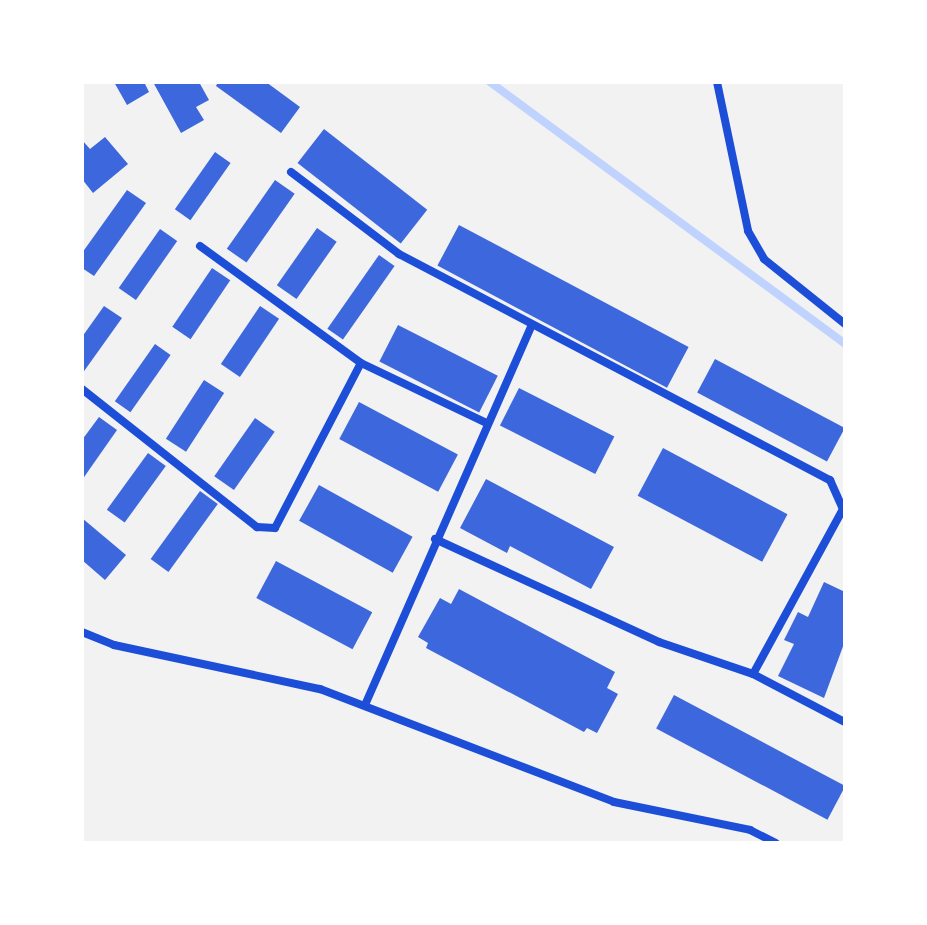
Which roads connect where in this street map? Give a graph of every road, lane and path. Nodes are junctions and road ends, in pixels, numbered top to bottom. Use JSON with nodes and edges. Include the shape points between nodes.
{"nodes":[{"id":1,"x":717,"y":82,"type":"edge"},
{"id":2,"x":291,"y":172,"type":"dead end"},
{"id":3,"x":200,"y":246,"type":"dead end"},
{"id":4,"x":845,"y":324,"type":"edge"},
{"id":5,"x":531,"y":327,"type":"junction"},
{"id":6,"x":361,"y":363,"type":"junction"},
{"id":7,"x":82,"y":389,"type":"edge"},
{"id":8,"x":487,"y":423,"type":"junction"},
{"id":9,"x":435,"y":539,"type":"junction"},
{"id":10,"x":82,"y":632,"type":"edge"},
{"id":11,"x":753,"y":674,"type":"junction"},
{"id":12,"x":365,"y":705,"type":"junction"},
{"id":13,"x":845,"y":722,"type":"edge"},
{"id":14,"x":776,"y":843,"type":"edge"}],
"edges":[{"from":1,"to":4,"type":"street","via":[[748,231],[764,259]]},
{"from":2,"to":5,"type":"street","via":[[399,254]]},
{"from":3,"to":6,"type":"street"},
{"from":5,"to":8,"type":"street"},
{"from":5,"to":11,"type":"street","via":[[830,480],[843,509]]},
{"from":6,"to":7,"type":"street","via":[[275,528],[257,527]]},
{"from":6,"to":8,"type":"street"},
{"from":8,"to":9,"type":"street"},
{"from":9,"to":11,"type":"street","via":[[659,642]]},
{"from":9,"to":12,"type":"street"},
{"from":10,"to":12,"type":"street","via":[[114,645],[320,689]]},
{"from":11,"to":13,"type":"street"},
{"from":12,"to":14,"type":"street","via":[[614,802],[750,830]]}]}
